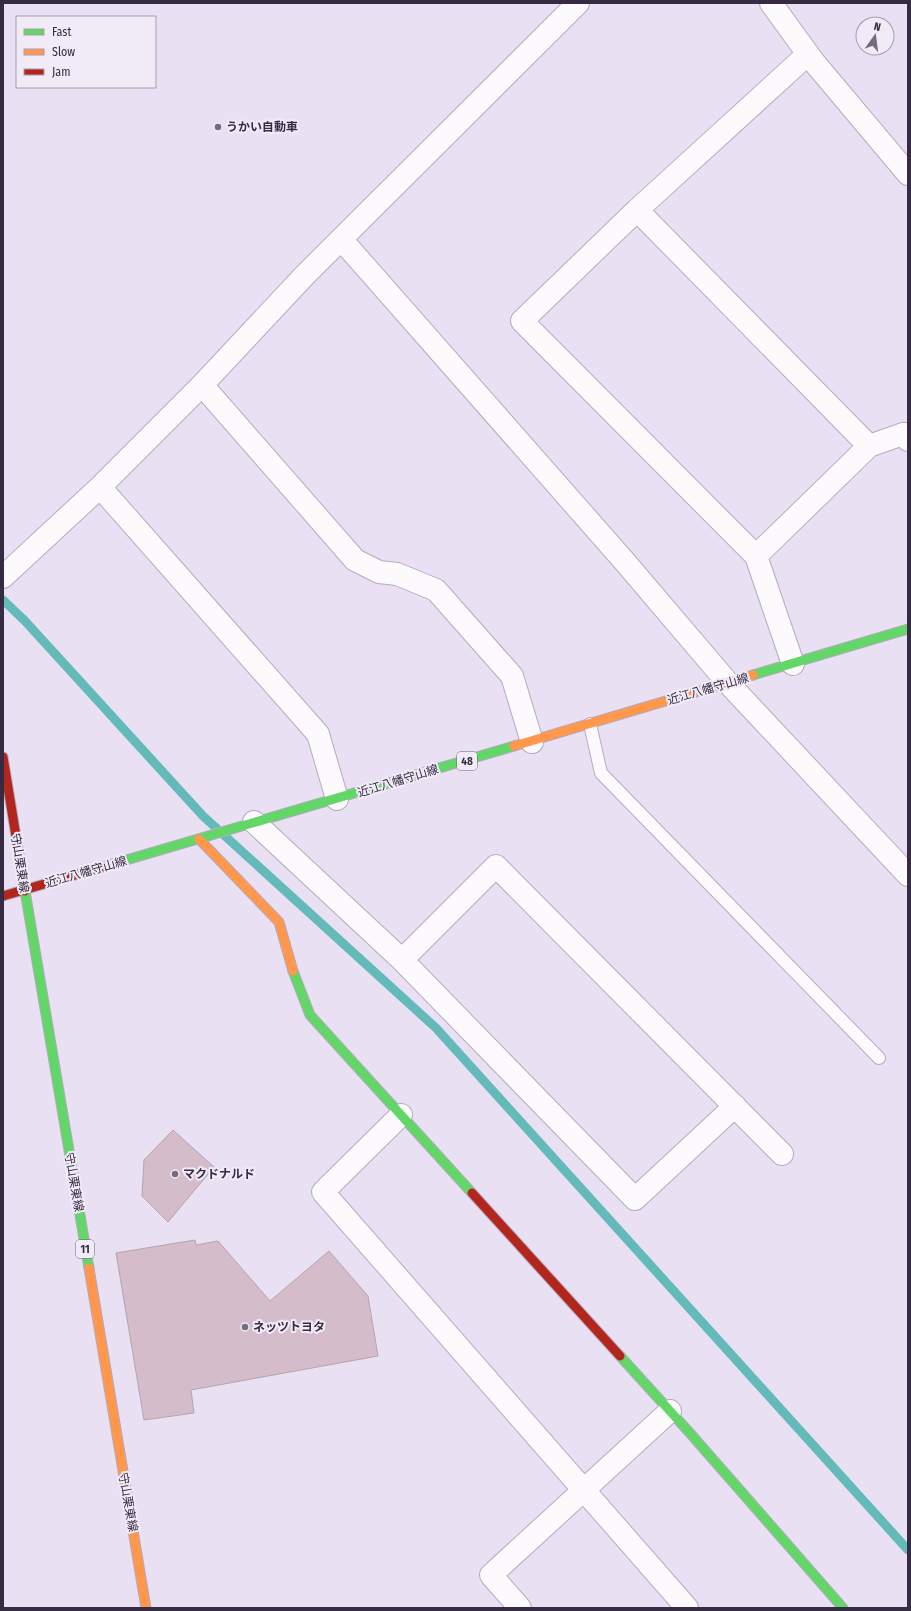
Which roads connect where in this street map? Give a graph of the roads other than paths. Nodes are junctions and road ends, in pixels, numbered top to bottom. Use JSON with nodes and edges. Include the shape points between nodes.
{"nodes":[{"id":1,"x":578,"y":3,"type":"edge"},
{"id":2,"x":771,"y":3,"type":"edge"},
{"id":3,"x":808,"y":54,"type":"junction"},
{"id":4,"x":908,"y":174,"type":"edge"},
{"id":5,"x":637,"y":210,"type":"junction"},
{"id":6,"x":341,"y":239,"type":"junction"},
{"id":7,"x":202,"y":385,"type":"junction"},
{"id":8,"x":908,"y":440,"type":"edge"},
{"id":9,"x":868,"y":446,"type":"junction"},
{"id":10,"x":100,"y":487,"type":"junction"},
{"id":11,"x":756,"y":556,"type":"junction"},
{"id":12,"x":3,"y":577,"type":"edge"},
{"id":13,"x":908,"y":629,"type":"edge"},
{"id":14,"x":793,"y":664,"type":"junction"},
{"id":15,"x":728,"y":684,"type":"junction"},
{"id":16,"x":590,"y":724,"type":"junction"},
{"id":17,"x":532,"y":742,"type":"junction"},
{"id":18,"x":3,"y":757,"type":"edge"},
{"id":19,"x":337,"y":799,"type":"junction"},
{"id":20,"x":254,"y":822,"type":"junction"},
{"id":21,"x":198,"y":839,"type":"junction"},
{"id":22,"x":908,"y":875,"type":"edge"},
{"id":23,"x":24,"y":890,"type":"junction"},
{"id":24,"x":3,"y":896,"type":"edge"},
{"id":25,"x":3,"y":901,"type":"edge"},
{"id":26,"x":402,"y":960,"type":"junction"},
{"id":27,"x":879,"y":1058,"type":"dead end"},
{"id":28,"x":735,"y":1106,"type":"junction"},
{"id":29,"x":400,"y":1116,"type":"junction"},
{"id":30,"x":782,"y":1154,"type":"dead end"},
{"id":31,"x":670,"y":1411,"type":"junction"},
{"id":32,"x":584,"y":1490,"type":"junction"},
{"id":33,"x":146,"y":1608,"type":"edge"},
{"id":34,"x":520,"y":1608,"type":"edge"},
{"id":35,"x":687,"y":1608,"type":"edge"},
{"id":36,"x":843,"y":1608,"type":"edge"}],
"edges":[{"from":1,"to":6,"type":"street"},
{"from":2,"to":3,"type":"street"},
{"from":3,"to":4,"type":"street"},
{"from":3,"to":5,"type":"street"},
{"from":5,"to":9,"type":"street"},
{"from":5,"to":11,"type":"street","via":[[522,321]]},
{"from":6,"to":7,"type":"street"},
{"from":6,"to":15,"type":"street","via":[[625,562]]},
{"from":7,"to":10,"type":"street"},
{"from":7,"to":17,"type":"street","via":[[355,560],[379,572],[397,574],[436,590],[512,676]]},
{"from":8,"to":9,"type":"street","via":[[903,434]]},
{"from":9,"to":11,"type":"street"},
{"from":10,"to":12,"type":"street"},
{"from":10,"to":19,"type":"street","via":[[318,734]]},
{"from":11,"to":14,"type":"street"},
{"from":13,"to":14,"type":"main road","name":"近江八幡守山線","number":"48"},
{"from":14,"to":15,"type":"main road","name":"近江八幡守山線","number":"48"},
{"from":15,"to":16,"type":"main road","name":"近江八幡守山線","number":"48"},
{"from":15,"to":22,"type":"street"},
{"from":16,"to":17,"type":"main road","name":"近江八幡守山線","number":"48"},
{"from":16,"to":27,"type":"lane","via":[[601,773]]},
{"from":17,"to":19,"type":"main road","name":"近江八幡守山線","number":"48"},
{"from":18,"to":23,"type":"main road","name":"守山栗東線","number":"11"},
{"from":19,"to":20,"type":"main road","name":"近江八幡守山線","number":"48"},
{"from":20,"to":21,"type":"main road","name":"近江八幡守山線","number":"48"},
{"from":20,"to":26,"type":"street"},
{"from":21,"to":23,"type":"main road","name":"近江八幡守山線","number":"48"},
{"from":21,"to":29,"type":"main road","via":[[279,922],[297,984],[310,1015]]},
{"from":23,"to":24,"type":"main road"},
{"from":23,"to":25,"type":"main road"},
{"from":23,"to":33,"type":"main road","name":"守山栗東線","number":"11"},
{"from":26,"to":28,"type":"street","via":[[635,1199]]},
{"from":26,"to":28,"type":"street","via":[[496,866]]},
{"from":28,"to":30,"type":"street"},
{"from":29,"to":31,"type":"main road"},
{"from":29,"to":32,"type":"street","via":[[323,1192]]},
{"from":31,"to":32,"type":"street"},
{"from":31,"to":36,"type":"main road"},
{"from":32,"to":34,"type":"street","via":[[491,1575]]},
{"from":32,"to":35,"type":"street"}]}
